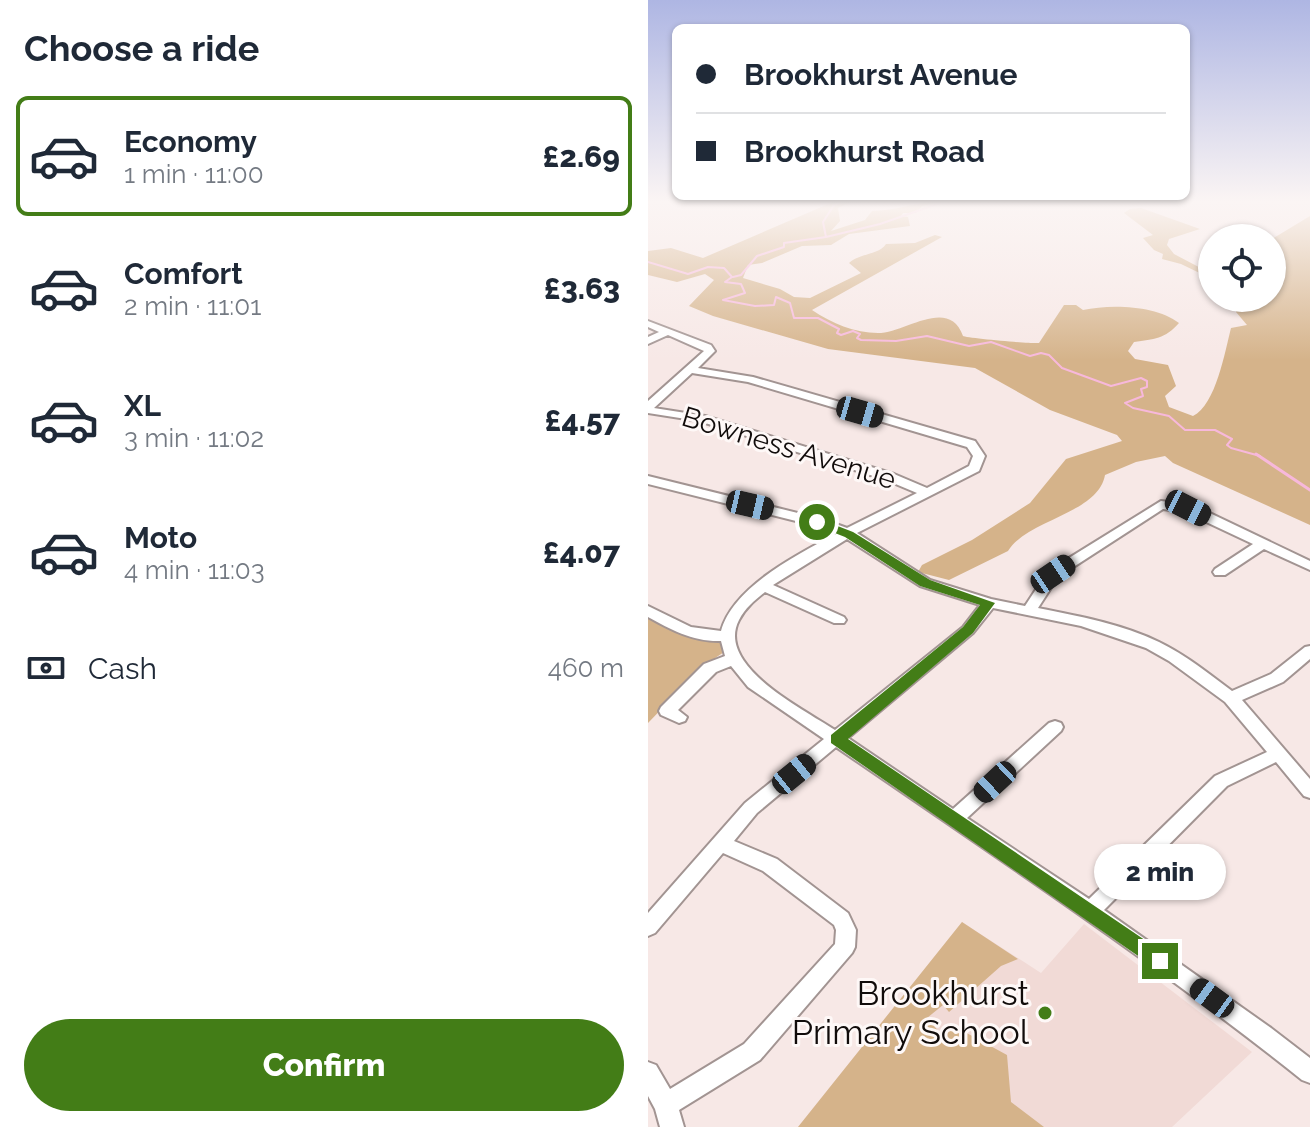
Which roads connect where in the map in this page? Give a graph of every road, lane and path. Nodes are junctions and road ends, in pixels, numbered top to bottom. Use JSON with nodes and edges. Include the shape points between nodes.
{"nodes":[{"id":1,"x":648,"y":324,"type":"edge"},
{"id":2,"x":668,"y":331,"type":"junction"},
{"id":3,"x":648,"y":341,"type":"edge"},
{"id":4,"x":692,"y":370,"type":"junction"},
{"id":5,"x":648,"y":395,"type":"edge"},
{"id":6,"x":661,"y":395,"type":"junction"},
{"id":7,"x":648,"y":408,"type":"edge"},
{"id":8,"x":648,"y":480,"type":"edge"},
{"id":9,"x":928,"y":493,"type":"junction"},
{"id":10,"x":849,"y":534,"type":"junction"},
{"id":11,"x":1261,"y":545,"type":"junction"},
{"id":12,"x":1310,"y":566,"type":"edge"},
{"id":13,"x":1220,"y":572,"type":"dead end"},
{"id":14,"x":762,"y":585,"type":"junction"},
{"id":15,"x":989,"y":603,"type":"junction"},
{"id":16,"x":648,"y":611,"type":"edge"},
{"id":17,"x":1029,"y":611,"type":"junction"},
{"id":18,"x":829,"y":620,"type":"dead end"},
{"id":19,"x":728,"y":635,"type":"junction"},
{"id":20,"x":1310,"y":651,"type":"edge"},
{"id":21,"x":733,"y":659,"type":"junction"},
{"id":22,"x":1231,"y":698,"type":"junction"},
{"id":23,"x":679,"y":717,"type":"dead end"},
{"id":24,"x":1055,"y":727,"type":"dead end"},
{"id":25,"x":837,"y":739,"type":"junction"},
{"id":26,"x":1277,"y":754,"type":"junction"},
{"id":27,"x":1310,"y":791,"type":"edge"},
{"id":28,"x":955,"y":818,"type":"junction"},
{"id":29,"x":721,"y":844,"type":"junction"},
{"id":30,"x":656,"y":903,"type":"edge"},
{"id":31,"x":1090,"y":911,"type":"junction"},
{"id":32,"x":648,"y":927,"type":"edge"},
{"id":33,"x":1310,"y":1072,"type":"edge"},
{"id":34,"x":648,"y":1073,"type":"edge"},
{"id":35,"x":669,"y":1116,"type":"edge"}],
"edges":[{"from":1,"to":2,"type":"street"},
{"from":2,"to":3,"type":"street"},
{"from":2,"to":4,"type":"street","via":[[710,351]]},
{"from":4,"to":6,"type":"street"},
{"from":4,"to":9,"type":"street","via":[[749,379],[975,447],[975,468]]},
{"from":5,"to":6,"type":"street"},
{"from":6,"to":7,"type":"street"},
{"from":7,"to":9,"type":"street","name":"Bowness Avenue","via":[[701,418]]},
{"from":8,"to":10,"type":"street"},
{"from":9,"to":10,"type":"street"},
{"from":10,"to":14,"type":"street"},
{"from":10,"to":15,"type":"street","via":[[917,579]]},
{"from":11,"to":12,"type":"street"},
{"from":11,"to":13,"type":"street"},
{"from":11,"to":17,"type":"street","via":[[1188,508],[1161,505],[1053,574]]},
{"from":14,"to":18,"type":"street"},
{"from":14,"to":19,"type":"street","via":[[732,619]]},
{"from":15,"to":17,"type":"street"},
{"from":15,"to":25,"type":"street","via":[[968,630]]},
{"from":16,"to":19,"type":"street","via":[[689,634]]},
{"from":17,"to":22,"type":"street","via":[[1151,644]]},
{"from":19,"to":21,"type":"street"},
{"from":20,"to":22,"type":"street","via":[[1277,678]]},
{"from":21,"to":23,"type":"street","via":[[710,668],[667,711]]},
{"from":21,"to":25,"type":"street","via":[[754,683]]},
{"from":22,"to":26,"type":"street"},
{"from":24,"to":28,"type":"street"},
{"from":25,"to":28,"type":"street"},
{"from":25,"to":29,"type":"street","via":[[751,808]]},
{"from":26,"to":27,"type":"street"},
{"from":26,"to":31,"type":"street","via":[[1221,781]]},
{"from":28,"to":31,"type":"street"},
{"from":29,"to":30,"type":"street"},
{"from":29,"to":35,"type":"street","via":[[770,865],[841,919],[845,947],[752,1052]]},
{"from":30,"to":32,"type":"street"},
{"from":31,"to":33,"type":"street"},
{"from":34,"to":35,"type":"street"}]}
